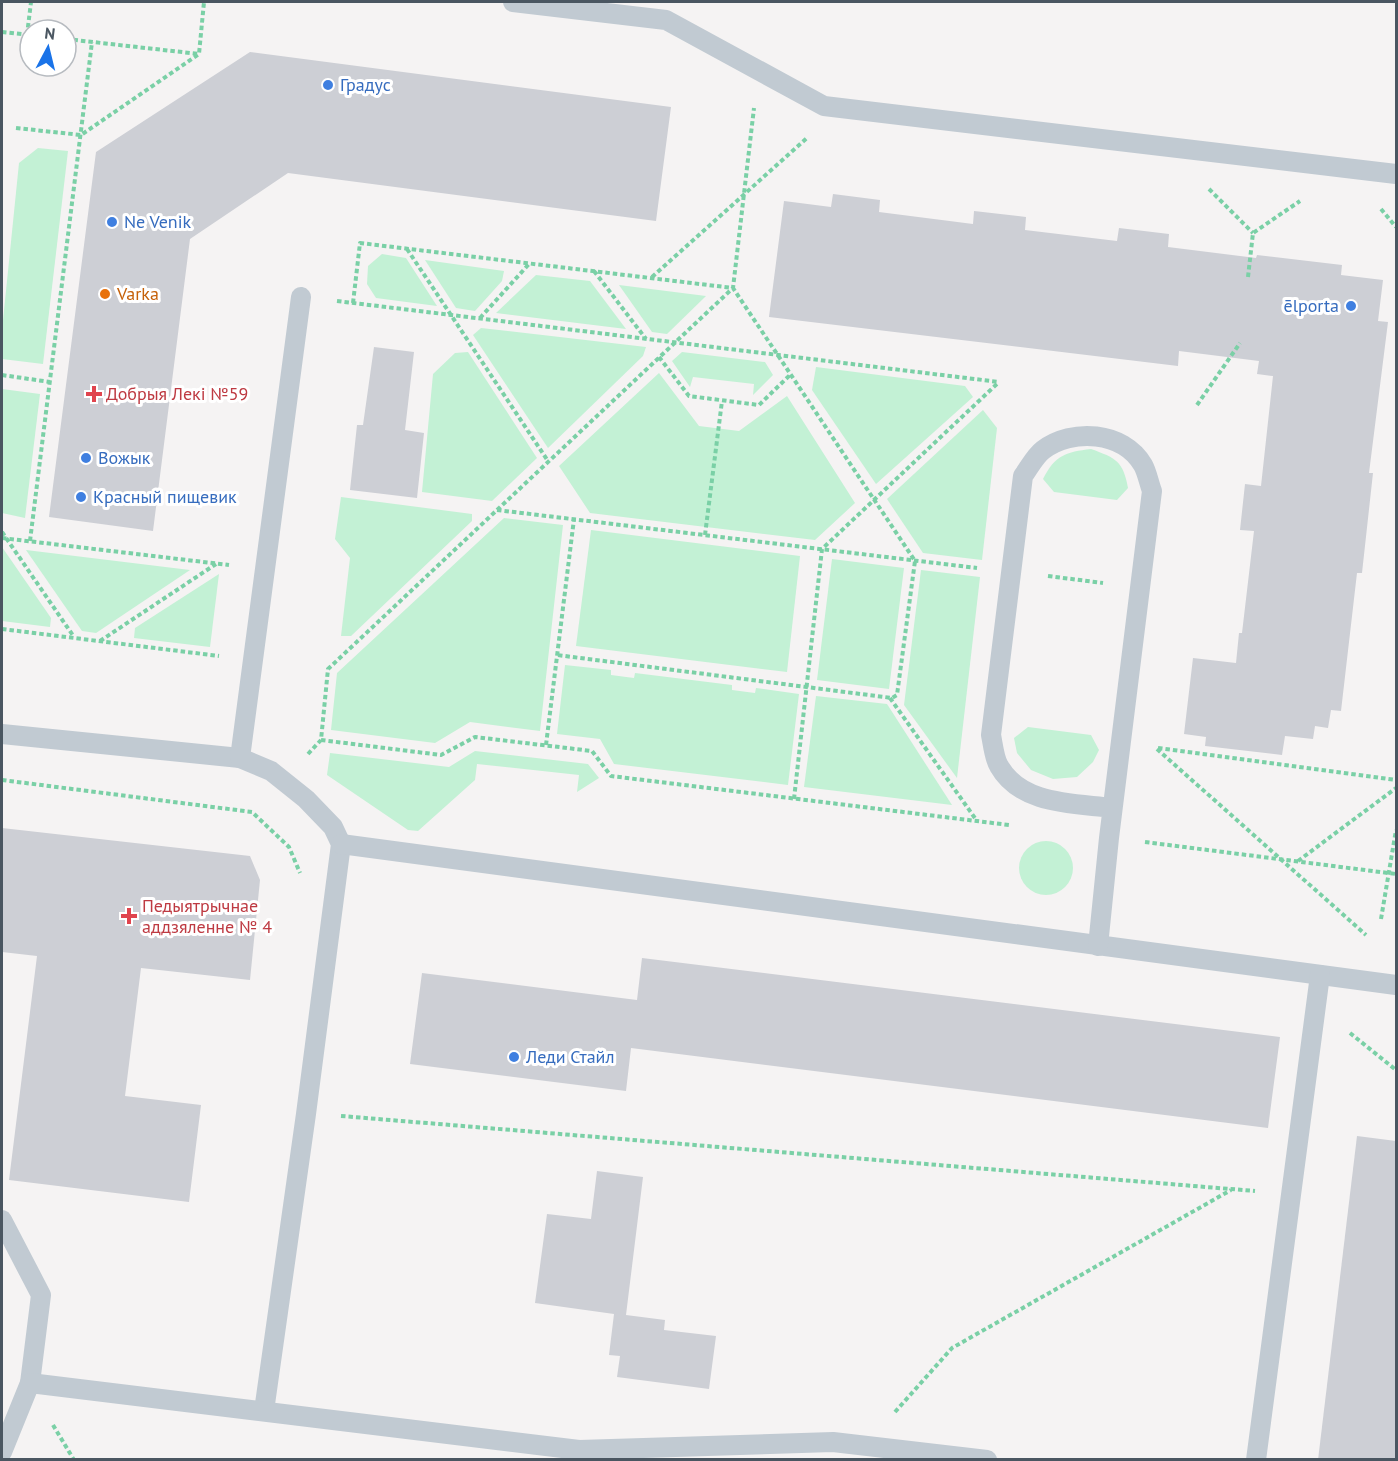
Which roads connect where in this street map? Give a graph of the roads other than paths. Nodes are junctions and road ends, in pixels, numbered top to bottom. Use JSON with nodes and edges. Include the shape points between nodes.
{"nodes":[{"id":1,"x":513,"y":2,"type":"edge"},
{"id":2,"x":667,"y":11,"type":"edge"},
{"id":3,"x":1396,"y":174,"type":"edge"},
{"id":4,"x":301,"y":297,"type":"road end"},
{"id":5,"x":2,"y":734,"type":"edge"},
{"id":6,"x":240,"y":758,"type":"junction"},
{"id":7,"x":1112,"y":808,"type":"junction"},
{"id":8,"x":340,"y":844,"type":"junction"},
{"id":9,"x":1098,"y":946,"type":"junction"},
{"id":10,"x":1320,"y":975,"type":"junction"},
{"id":11,"x":1396,"y":985,"type":"edge"},
{"id":12,"x":2,"y":1220,"type":"edge"},
{"id":13,"x":30,"y":1383,"type":"junction"},
{"id":14,"x":264,"y":1411,"type":"junction"},
{"id":15,"x":2,"y":1452,"type":"edge"},
{"id":16,"x":987,"y":1460,"type":"edge"},
{"id":17,"x":1256,"y":1460,"type":"edge"}],
"edges":[{"from":1,"to":2,"type":"lane"},
{"from":2,"to":3,"type":"lane","via":[[824,106]]},
{"from":4,"to":6,"type":"lane"},
{"from":5,"to":6,"type":"lane"},
{"from":6,"to":8,"type":"lane","via":[[271,771],[306,799],[333,827]]},
{"from":7,"to":7,"type":"lane","via":[[1152,491],[1143,464],[1123,444],[1099,436],[1069,438],[1042,450],[1023,476],[991,735],[998,766],[1020,789],[1050,800]]},
{"from":7,"to":9,"type":"lane"},
{"from":8,"to":9,"type":"lane"},
{"from":8,"to":14,"type":"lane"},
{"from":9,"to":10,"type":"lane"},
{"from":10,"to":11,"type":"lane"},
{"from":10,"to":17,"type":"lane"},
{"from":12,"to":13,"type":"lane","via":[[41,1295]]},
{"from":13,"to":14,"type":"lane"},
{"from":13,"to":15,"type":"lane"},
{"from":14,"to":16,"type":"lane","via":[[579,1450],[833,1442]]}]}
